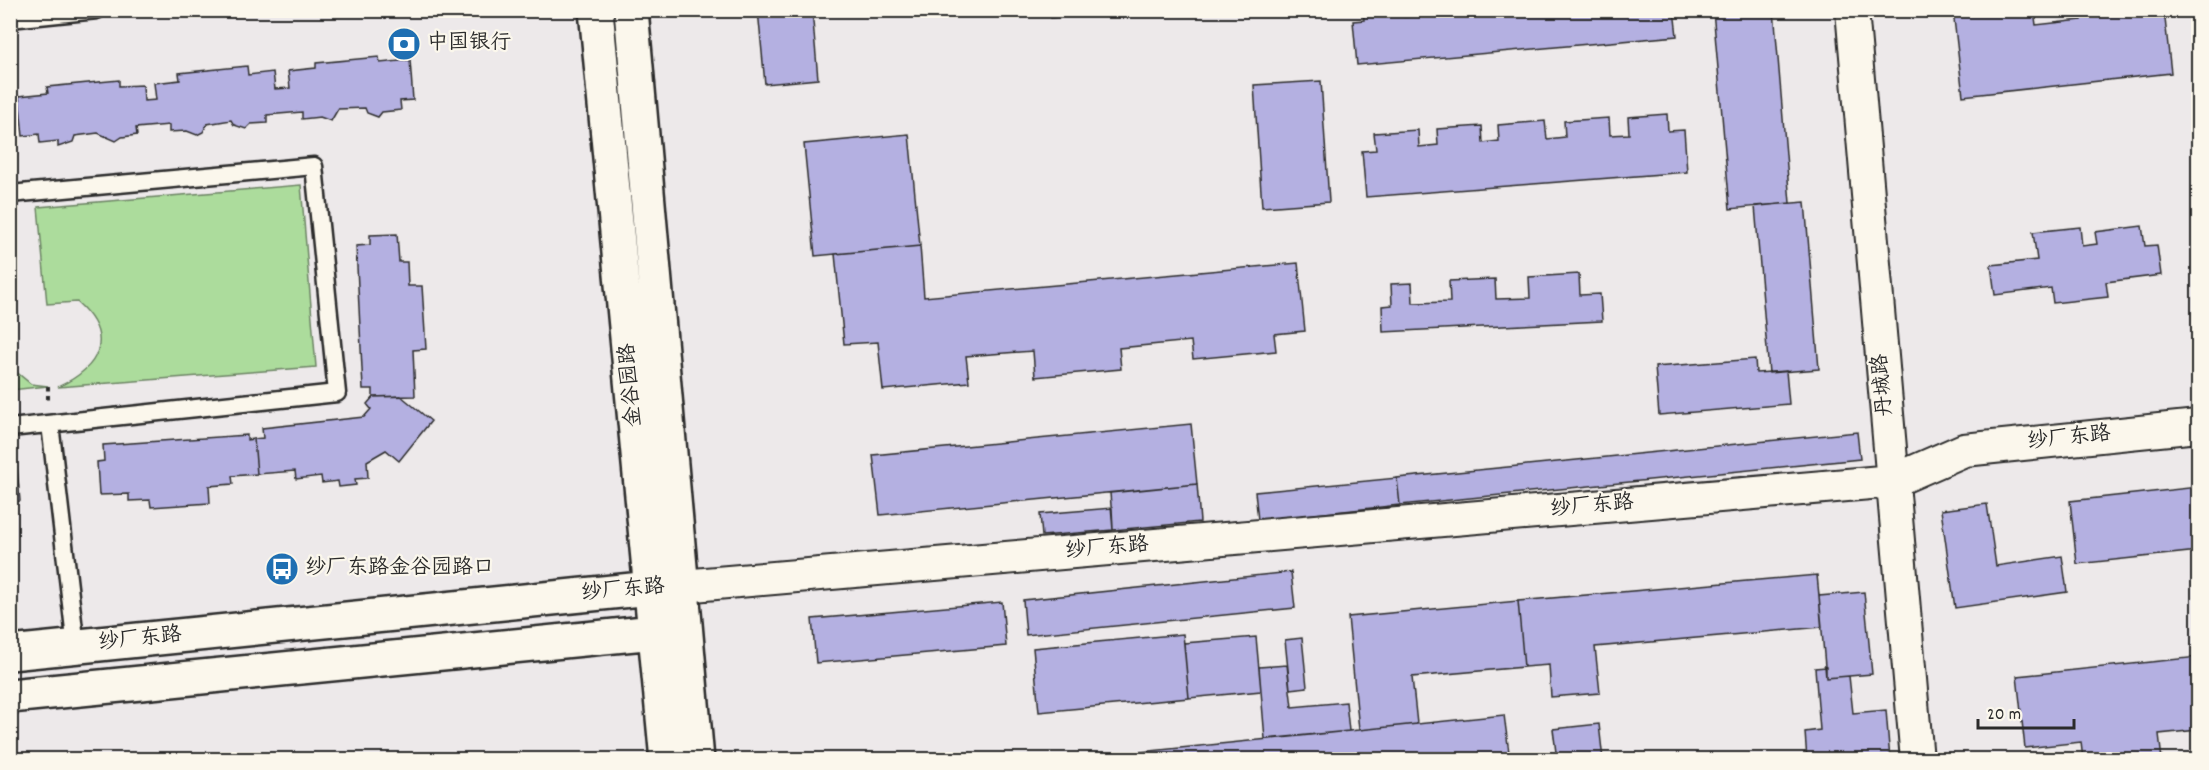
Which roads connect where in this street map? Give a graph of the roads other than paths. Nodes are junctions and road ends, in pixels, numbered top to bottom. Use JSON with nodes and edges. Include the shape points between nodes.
{"nodes":[{"id":1,"x":97,"y":10,"type":"edge"},
{"id":2,"x":596,"y":10,"type":"edge"},
{"id":3,"x":631,"y":10,"type":"edge"},
{"id":4,"x":1852,"y":10,"type":"edge"},
{"id":5,"x":10,"y":19,"type":"edge"},
{"id":6,"x":10,"y":194,"type":"edge"},
{"id":7,"x":50,"y":424,"type":"junction"},
{"id":8,"x":2199,"y":426,"type":"edge"},
{"id":9,"x":10,"y":428,"type":"edge"},
{"id":10,"x":1893,"y":481,"type":"junction"},
{"id":11,"x":666,"y":586,"type":"junction"},
{"id":12,"x":670,"y":630,"type":"junction"},
{"id":13,"x":76,"y":647,"type":"junction"},
{"id":14,"x":10,"y":653,"type":"edge"},
{"id":15,"x":10,"y":696,"type":"edge"},
{"id":16,"x":667,"y":759,"type":"edge"},
{"id":17,"x":697,"y":759,"type":"edge"},
{"id":18,"x":1917,"y":759,"type":"edge"}],
"edges":[{"from":1,"to":5,"type":"lane"},
{"from":2,"to":11,"type":"main road","name":"金谷园路"},
{"from":3,"to":11,"type":"main road","name":"金谷园路"},
{"from":4,"to":10,"type":"street","name":"丹城路"},
{"from":6,"to":7,"type":"lane","via":[[314,166],[337,393]]},
{"from":7,"to":9,"type":"lane"},
{"from":7,"to":13,"type":"lane"},
{"from":8,"to":10,"type":"street","name":"纱厂东路","via":[[1964,450]]},
{"from":10,"to":11,"type":"street","name":"纱厂东路"},
{"from":10,"to":18,"type":"street","name":"丹城路"},
{"from":11,"to":12,"type":"main road","name":"金谷园路"},
{"from":11,"to":13,"type":"main road","name":"纱厂东路"},
{"from":12,"to":15,"type":"main road","name":"纱厂东路"},
{"from":12,"to":16,"type":"main road","name":"金谷园路"},
{"from":12,"to":17,"type":"main road","name":"金谷园路"},
{"from":13,"to":14,"type":"main road","name":"纱厂东路"}]}
